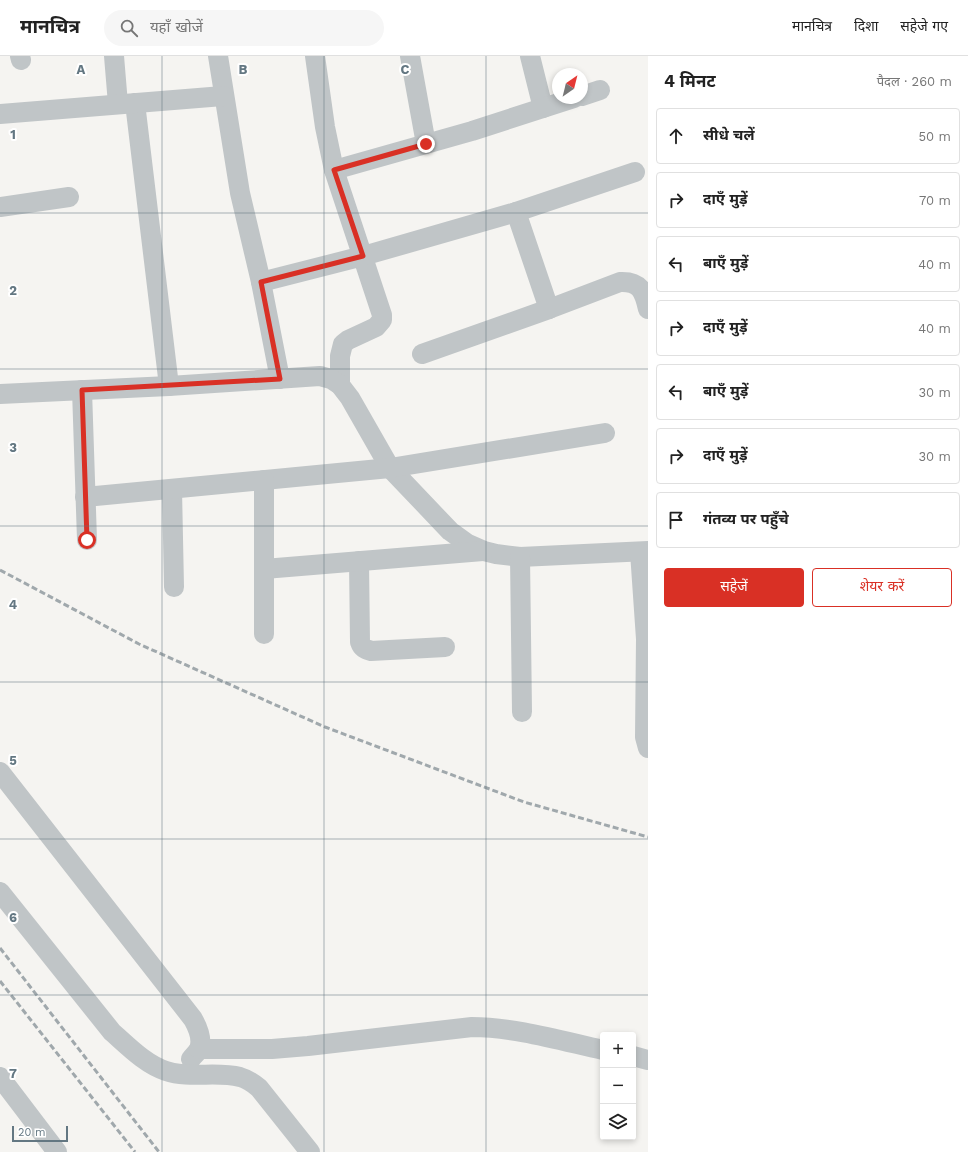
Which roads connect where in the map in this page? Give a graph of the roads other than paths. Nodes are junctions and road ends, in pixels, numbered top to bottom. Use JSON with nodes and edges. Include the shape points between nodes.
{"nodes":[{"id":1,"x":114,"y":56,"type":"edge"},
{"id":2,"x":218,"y":56,"type":"edge"},
{"id":3,"x":315,"y":56,"type":"edge"},
{"id":4,"x":410,"y":56,"type":"edge"},
{"id":5,"x":530,"y":56,"type":"edge"},
{"id":6,"x":223,"y":96,"type":"junction"},
{"id":7,"x":126,"y":103,"type":"junction"},
{"id":8,"x":555,"y":104,"type":"edge"},
{"id":9,"x":543,"y":108,"type":"junction"},
{"id":10,"x":0,"y":114,"type":"edge"},
{"id":11,"x":426,"y":144,"type":"junction"},
{"id":12,"x":334,"y":170,"type":"junction"},
{"id":13,"x":635,"y":172,"type":"dead end"},
{"id":14,"x":69,"y":197,"type":"dead end"},
{"id":15,"x":0,"y":207,"type":"edge"},
{"id":16,"x":516,"y":212,"type":"junction"},
{"id":17,"x":363,"y":256,"type":"junction"},
{"id":18,"x":261,"y":282,"type":"junction"},
{"id":19,"x":549,"y":309,"type":"junction"},
{"id":20,"x":648,"y":309,"type":"edge"},
{"id":21,"x":422,"y":354,"type":"dead end"},
{"id":22,"x":280,"y":379,"type":"junction"},
{"id":23,"x":340,"y":385,"type":"junction"},
{"id":24,"x":169,"y":386,"type":"junction"},
{"id":25,"x":82,"y":390,"type":"junction"},
{"id":26,"x":0,"y":394,"type":"edge"},
{"id":27,"x":605,"y":433,"type":"dead end"},
{"id":28,"x":390,"y":468,"type":"junction"},
{"id":29,"x":264,"y":480,"type":"junction"},
{"id":30,"x":172,"y":489,"type":"junction"},
{"id":31,"x":85,"y":497,"type":"junction"},
{"id":32,"x":87,"y":540,"type":"dead end"},
{"id":33,"x":484,"y":551,"type":"junction"},
{"id":34,"x":644,"y":551,"type":"edge"},
{"id":35,"x":520,"y":557,"type":"junction"},
{"id":36,"x":359,"y":561,"type":"junction"},
{"id":37,"x":264,"y":569,"type":"junction"},
{"id":38,"x":174,"y":586,"type":"dead end"},
{"id":39,"x":264,"y":634,"type":"dead end"},
{"id":40,"x":445,"y":647,"type":"dead end"},
{"id":41,"x":522,"y":712,"type":"dead end"},
{"id":42,"x":648,"y":748,"type":"edge"},
{"id":43,"x":0,"y":772,"type":"edge"},
{"id":44,"x":0,"y":892,"type":"edge"},
{"id":45,"x":199,"y":1049,"type":"junction"},
{"id":46,"x":600,"y":1049,"type":"edge"},
{"id":47,"x":636,"y":1057,"type":"edge"},
{"id":48,"x":648,"y":1060,"type":"edge"},
{"id":49,"x":180,"y":1074,"type":"junction"},
{"id":50,"x":0,"y":1077,"type":"edge"},
{"id":51,"x":53,"y":1151,"type":"edge"},
{"id":52,"x":310,"y":1152,"type":"edge"}],
"edges":[{"from":1,"to":7,"type":"street"},
{"from":2,"to":6,"type":"street"},
{"from":3,"to":12,"type":"street"},
{"from":4,"to":11,"type":"street"},
{"from":5,"to":9,"type":"street"},
{"from":6,"to":7,"type":"street"},
{"from":6,"to":18,"type":"street","via":[[240,192]]},
{"from":7,"to":10,"type":"street"},
{"from":7,"to":24,"type":"street"},
{"from":8,"to":9,"type":"street"},
{"from":9,"to":11,"type":"street"},
{"from":11,"to":12,"type":"street"},
{"from":12,"to":17,"type":"street"},
{"from":13,"to":16,"type":"street"},
{"from":14,"to":15,"type":"street"},
{"from":16,"to":17,"type":"street"},
{"from":16,"to":19,"type":"street"},
{"from":17,"to":18,"type":"street"},
{"from":17,"to":23,"type":"street","via":[[382,320],[376,327],[343,344],[340,356]]},
{"from":18,"to":22,"type":"street"},
{"from":19,"to":20,"type":"street","via":[[620,282],[635,284],[641,290]]},
{"from":19,"to":21,"type":"street"},
{"from":22,"to":23,"type":"street","via":[[320,376]]},
{"from":22,"to":24,"type":"street"},
{"from":23,"to":28,"type":"street"},
{"from":24,"to":25,"type":"street"},
{"from":25,"to":26,"type":"street"},
{"from":25,"to":31,"type":"street"},
{"from":27,"to":28,"type":"street"},
{"from":28,"to":29,"type":"street"},
{"from":28,"to":33,"type":"street","via":[[450,531],[468,544]]},
{"from":29,"to":30,"type":"street"},
{"from":29,"to":37,"type":"street"},
{"from":30,"to":31,"type":"street"},
{"from":30,"to":38,"type":"street"},
{"from":31,"to":32,"type":"street"},
{"from":33,"to":35,"type":"street"},
{"from":33,"to":36,"type":"street"},
{"from":34,"to":35,"type":"street"},
{"from":34,"to":42,"type":"street","via":[[645,737]]},
{"from":35,"to":41,"type":"street"},
{"from":36,"to":37,"type":"street"},
{"from":36,"to":40,"type":"street","via":[[361,646],[371,651]]},
{"from":37,"to":39,"type":"street"},
{"from":43,"to":45,"type":"street","via":[[193,1019],[198,1028]]},
{"from":44,"to":49,"type":"street","via":[[112,1032],[155,1066]]},
{"from":45,"to":46,"type":"street","via":[[272,1049],[308,1046],[472,1026]]},
{"from":45,"to":49,"type":"street"},
{"from":47,"to":48,"type":"street"},
{"from":49,"to":52,"type":"street","via":[[226,1075],[250,1081],[259,1088]]},
{"from":50,"to":51,"type":"street"}]}
